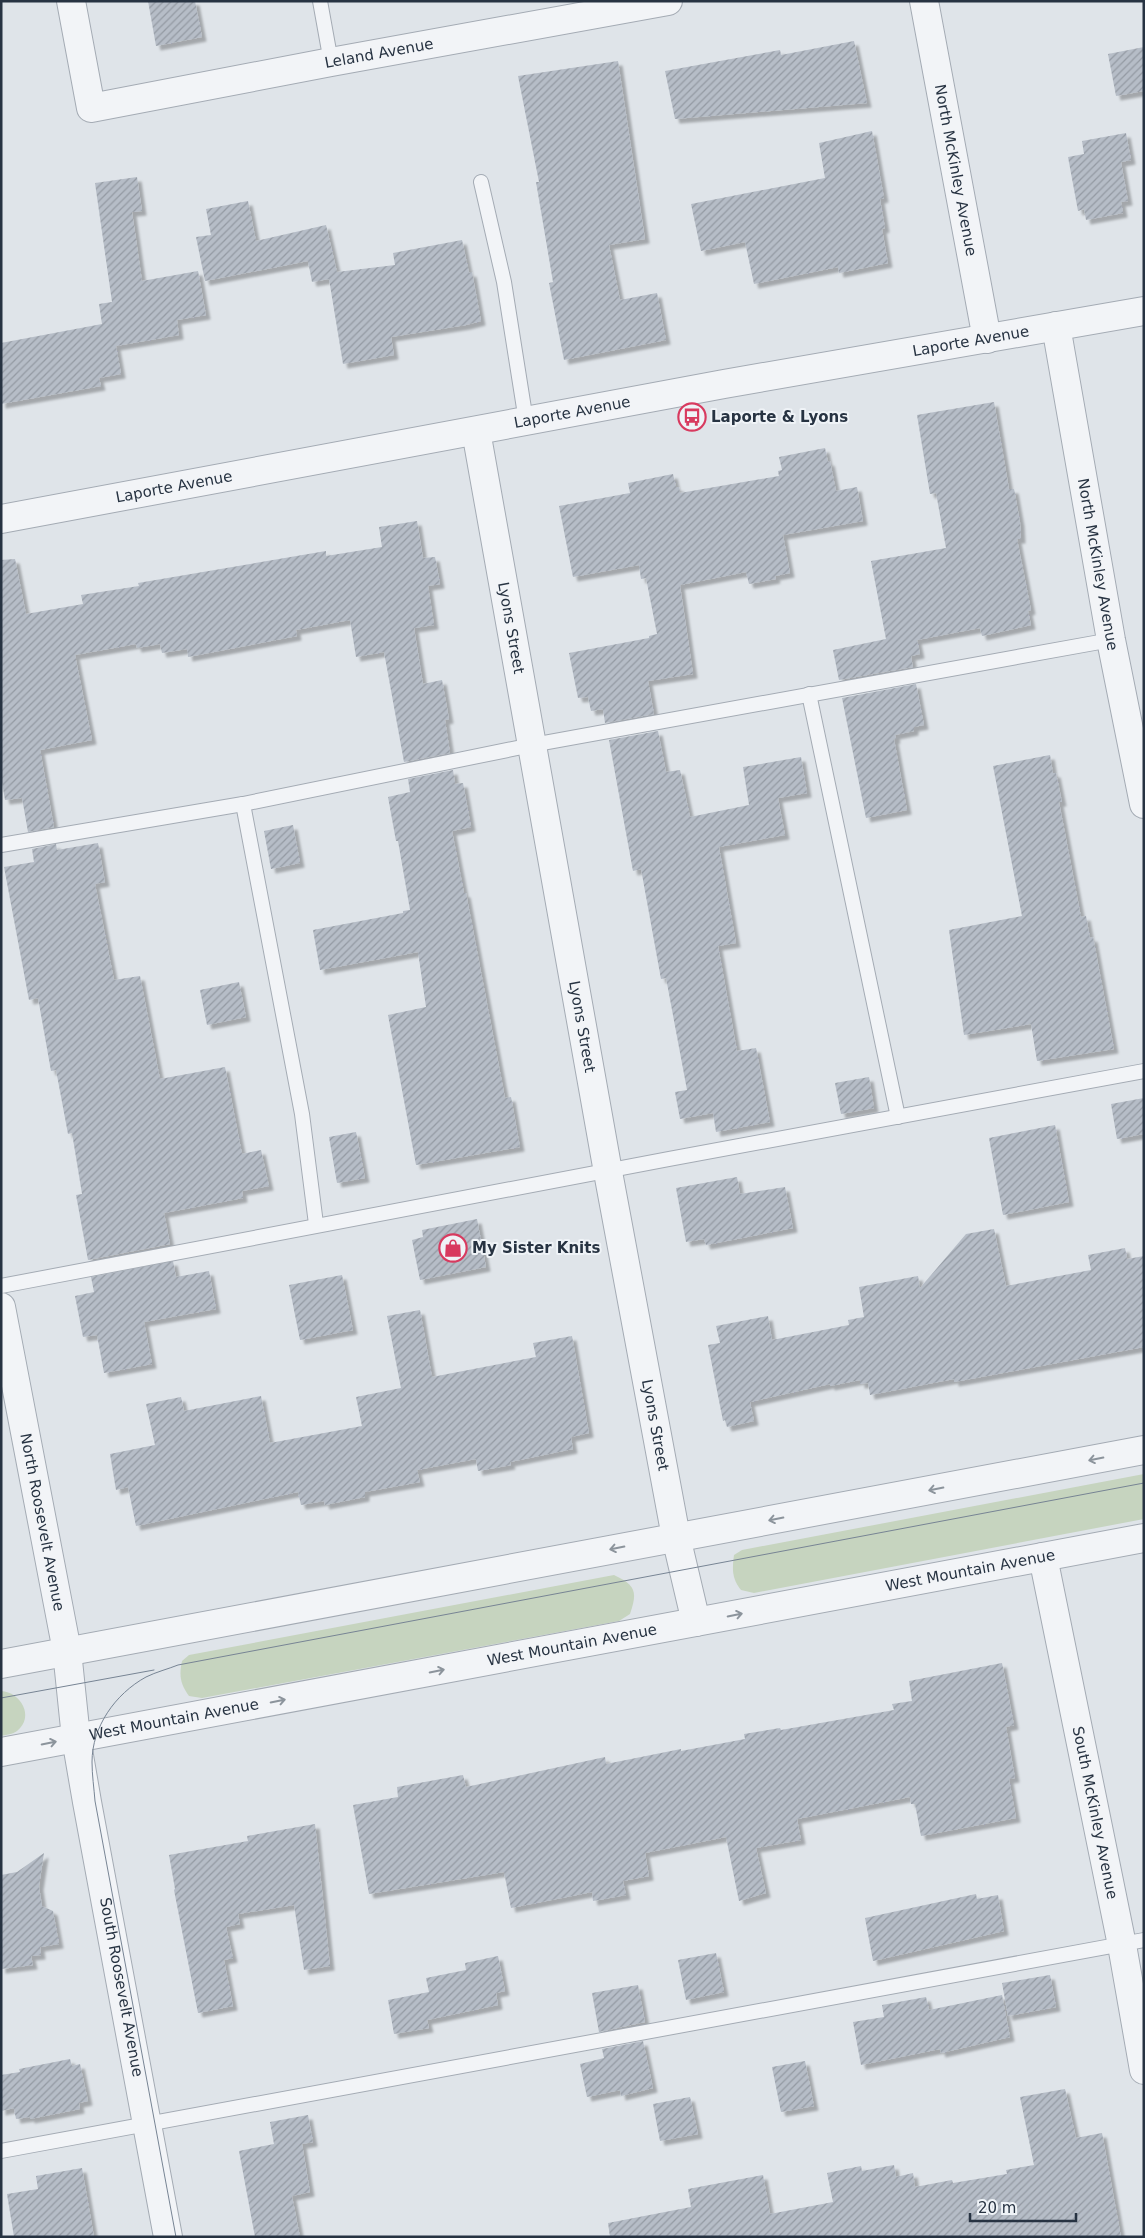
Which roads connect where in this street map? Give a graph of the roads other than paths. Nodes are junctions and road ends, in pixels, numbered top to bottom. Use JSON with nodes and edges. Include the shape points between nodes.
{"nodes":[{"id":1,"x":71,"y":1,"type":"edge"},
{"id":2,"x":320,"y":1,"type":"edge"},
{"id":3,"x":668,"y":1,"type":"edge"},
{"id":4,"x":924,"y":1,"type":"edge"},
{"id":5,"x":570,"y":10,"type":"edge"},
{"id":6,"x":331,"y":62,"type":"junction"},
{"id":7,"x":480,"y":182,"type":"dead end"},
{"id":8,"x":1144,"y":311,"type":"edge"},
{"id":9,"x":1056,"y":326,"type":"junction"},
{"id":10,"x":987,"y":339,"type":"junction"},
{"id":11,"x":526,"y":422,"type":"junction"},
{"id":12,"x":476,"y":431,"type":"junction"},
{"id":13,"x":1,"y":519,"type":"edge"},
{"id":14,"x":1112,"y":640,"type":"junction"},
{"id":15,"x":810,"y":694,"type":"junction"},
{"id":16,"x":532,"y":745,"type":"junction"},
{"id":17,"x":243,"y":804,"type":"junction"},
{"id":18,"x":1144,"y":804,"type":"edge"},
{"id":19,"x":1,"y":845,"type":"edge"},
{"id":20,"x":1144,"y":1071,"type":"edge"},
{"id":21,"x":898,"y":1117,"type":"junction"},
{"id":22,"x":608,"y":1172,"type":"junction"},
{"id":23,"x":316,"y":1224,"type":"junction"},
{"id":24,"x":1,"y":1286,"type":"edge"},
{"id":25,"x":1,"y":1307,"type":"edge"},
{"id":26,"x":1144,"y":1450,"type":"edge"},
{"id":27,"x":676,"y":1537,"type":"junction"},
{"id":28,"x":1144,"y":1538,"type":"edge"},
{"id":29,"x":1043,"y":1557,"type":"junction"},
{"id":30,"x":696,"y":1622,"type":"junction"},
{"id":31,"x":66,"y":1652,"type":"junction"},
{"id":32,"x":1,"y":1664,"type":"edge"},
{"id":33,"x":76,"y":1738,"type":"junction"},
{"id":34,"x":1,"y":1752,"type":"edge"},
{"id":35,"x":1133,"y":1942,"type":"edge"},
{"id":36,"x":1144,"y":2070,"type":"edge"},
{"id":37,"x":147,"y":2123,"type":"junction"},
{"id":38,"x":1,"y":2151,"type":"edge"},
{"id":39,"x":168,"y":2237,"type":"edge"}],
"edges":[{"from":1,"to":6,"type":"street","name":"Leland Avenue","via":[[91,108]]},
{"from":2,"to":6,"type":"lane"},
{"from":3,"to":5,"type":"street","name":"Leland Avenue"},
{"from":4,"to":10,"type":"street","name":"North McKinley Avenue"},
{"from":5,"to":6,"type":"street","name":"Leland Avenue"},
{"from":7,"to":11,"type":"lane","via":[[504,282]]},
{"from":8,"to":9,"type":"street","name":"Laporte Avenue"},
{"from":9,"to":10,"type":"street","name":"Laporte Avenue"},
{"from":9,"to":14,"type":"street","name":"North McKinley Avenue"},
{"from":10,"to":11,"type":"street","name":"Laporte Avenue"},
{"from":11,"to":12,"type":"street","name":"Laporte Avenue"},
{"from":12,"to":13,"type":"street","name":"Laporte Avenue"},
{"from":12,"to":16,"type":"street","name":"Lyons Street"},
{"from":14,"to":15,"type":"lane"},
{"from":14,"to":18,"type":"street","name":"North McKinley Avenue"},
{"from":15,"to":16,"type":"lane"},
{"from":15,"to":21,"type":"lane"},
{"from":16,"to":17,"type":"lane"},
{"from":16,"to":22,"type":"street","name":"Lyons Street"},
{"from":17,"to":19,"type":"lane"},
{"from":17,"to":23,"type":"lane","via":[[302,1114]]},
{"from":20,"to":21,"type":"lane"},
{"from":21,"to":22,"type":"lane"},
{"from":22,"to":23,"type":"lane"},
{"from":22,"to":27,"type":"street","name":"Lyons Street"},
{"from":23,"to":24,"type":"lane"},
{"from":25,"to":31,"type":"street","name":"North Roosevelt Avenue"},
{"from":26,"to":27,"type":"street","one_way":true},
{"from":27,"to":30,"type":"street","name":"Lyons Street"},
{"from":27,"to":31,"type":"street","one_way":true},
{"from":28,"to":29,"type":"street","name":"West Mountain Avenue"},
{"from":30,"to":29,"type":"street","name":"West Mountain Avenue","one_way":true},
{"from":29,"to":35,"type":"street","name":"South McKinley Avenue"},
{"from":33,"to":30,"type":"street","name":"West Mountain Avenue","one_way":true},
{"from":31,"to":32,"type":"street"},
{"from":31,"to":33,"type":"street","name":"North Roosevelt Avenue"},
{"from":34,"to":33,"type":"street","name":"West Mountain Avenue","one_way":true},
{"from":33,"to":37,"type":"street","name":"South Roosevelt Avenue"},
{"from":35,"to":36,"type":"street","name":"South McKinley Avenue"},
{"from":35,"to":37,"type":"lane"},
{"from":37,"to":38,"type":"lane"},
{"from":37,"to":39,"type":"street","name":"South Roosevelt Avenue"}]}
